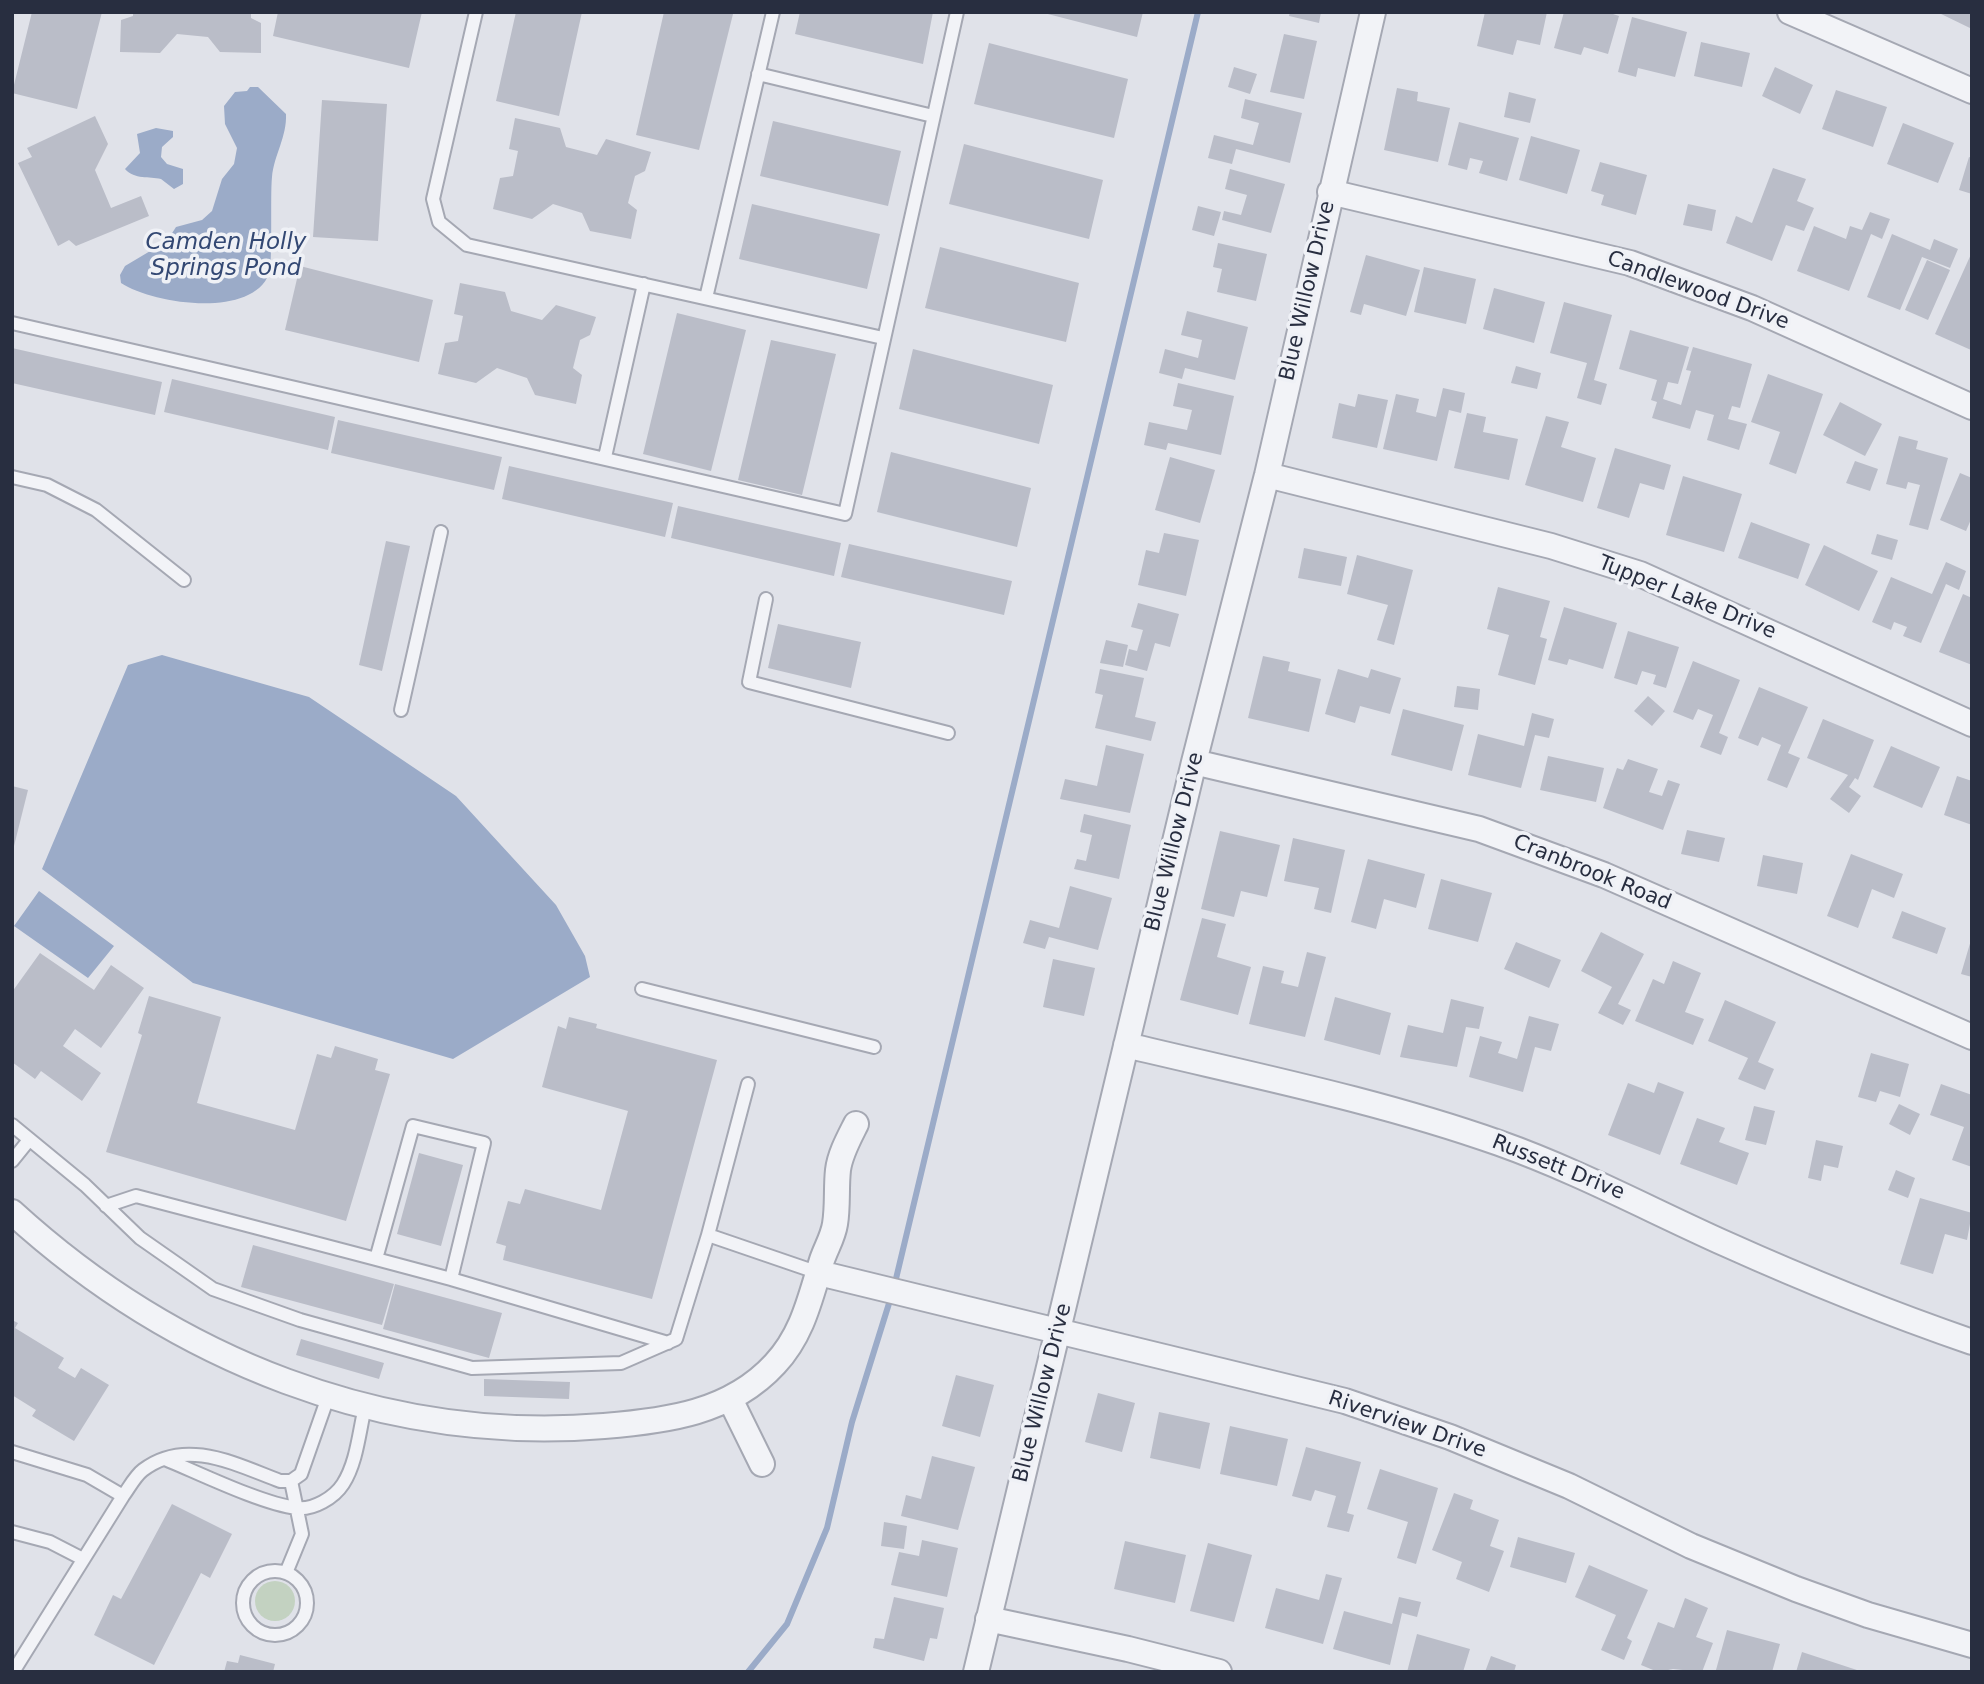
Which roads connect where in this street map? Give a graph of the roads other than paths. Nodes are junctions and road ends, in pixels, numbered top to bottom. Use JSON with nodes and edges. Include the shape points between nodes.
{"nodes":[{"id":1,"x":476,"y":12,"type":"edge"},
{"id":2,"x":772,"y":12,"type":"edge"},
{"id":3,"x":957,"y":12,"type":"edge"},
{"id":4,"x":1373,"y":12,"type":"edge"},
{"id":5,"x":1790,"y":12,"type":"edge"},
{"id":6,"x":758,"y":74,"type":"junction"},
{"id":7,"x":1972,"y":91,"type":"edge"},
{"id":8,"x":933,"y":116,"type":"junction"},
{"id":9,"x":1330,"y":192,"type":"junction"},
{"id":10,"x":644,"y":284,"type":"junction"},
{"id":11,"x":706,"y":298,"type":"junction"},
{"id":12,"x":12,"y":323,"type":"edge"},
{"id":13,"x":883,"y":338,"type":"junction"},
{"id":14,"x":1972,"y":407,"type":"edge"},
{"id":15,"x":605,"y":457,"type":"junction"},
{"id":16,"x":1267,"y":475,"type":"junction"},
{"id":17,"x":12,"y":477,"type":"edge"},
{"id":18,"x":441,"y":532,"type":"dead end"},
{"id":19,"x":184,"y":580,"type":"dead end"},
{"id":20,"x":766,"y":599,"type":"dead end"},
{"id":21,"x":401,"y":710,"type":"dead end"},
{"id":22,"x":1972,"y":724,"type":"edge"},
{"id":23,"x":948,"y":733,"type":"dead end"},
{"id":24,"x":1194,"y":762,"type":"junction"},
{"id":25,"x":642,"y":989,"type":"dead end"},
{"id":26,"x":1972,"y":1037,"type":"edge"},
{"id":27,"x":1126,"y":1045,"type":"junction"},
{"id":28,"x":874,"y":1047,"type":"dead end"},
{"id":29,"x":748,"y":1084,"type":"dead end"},
{"id":30,"x":856,"y":1124,"type":"dead end"},
{"id":31,"x":12,"y":1125,"type":"edge"},
{"id":32,"x":29,"y":1140,"type":"junction"},
{"id":33,"x":12,"y":1161,"type":"edge"},
{"id":34,"x":106,"y":1206,"type":"junction"},
{"id":35,"x":12,"y":1212,"type":"edge"},
{"id":36,"x":708,"y":1235,"type":"junction"},
{"id":37,"x":376,"y":1259,"type":"junction"},
{"id":38,"x":819,"y":1273,"type":"junction"},
{"id":39,"x":451,"y":1279,"type":"junction"},
{"id":40,"x":1058,"y":1332,"type":"junction"},
{"id":41,"x":1972,"y":1342,"type":"edge"},
{"id":42,"x":668,"y":1343,"type":"junction"},
{"id":43,"x":328,"y":1397,"type":"junction"},
{"id":44,"x":730,"y":1399,"type":"junction"},
{"id":45,"x":365,"y":1407,"type":"junction"},
{"id":46,"x":12,"y":1452,"type":"edge"},
{"id":47,"x":165,"y":1459,"type":"junction"},
{"id":48,"x":762,"y":1464,"type":"dead end"},
{"id":49,"x":291,"y":1481,"type":"junction"},
{"id":50,"x":122,"y":1496,"type":"junction"},
{"id":51,"x":298,"y":1508,"type":"junction"},
{"id":52,"x":12,"y":1532,"type":"edge"},
{"id":53,"x":83,"y":1559,"type":"junction"},
{"id":54,"x":286,"y":1573,"type":"junction"},
{"id":55,"x":988,"y":1619,"type":"junction"},
{"id":56,"x":1972,"y":1645,"type":"edge"},
{"id":57,"x":13,"y":1672,"type":"edge"},
{"id":58,"x":976,"y":1672,"type":"edge"},
{"id":59,"x":1219,"y":1672,"type":"edge"}],
"edges":[{"from":1,"to":10,"type":"lane","via":[[433,199],[439,222],[467,244]]},
{"from":2,"to":6,"type":"lane"},
{"from":3,"to":8,"type":"lane"},
{"from":4,"to":9,"type":"street","name":"Blue Willow Drive"},
{"from":5,"to":7,"type":"street"},
{"from":6,"to":8,"type":"lane"},
{"from":6,"to":11,"type":"lane"},
{"from":8,"to":13,"type":"lane"},
{"from":9,"to":14,"type":"street","name":"Candlewood Drive","via":[[1630,262],[1752,308]]},
{"from":9,"to":16,"type":"street","name":"Blue Willow Drive"},
{"from":10,"to":11,"type":"lane"},
{"from":10,"to":15,"type":"lane"},
{"from":11,"to":13,"type":"lane"},
{"from":12,"to":15,"type":"lane"},
{"from":13,"to":15,"type":"lane","via":[[845,514]]},
{"from":16,"to":22,"type":"street","name":"Tupper Lake Drive","via":[[1551,546],[1640,574]]},
{"from":16,"to":24,"type":"street","name":"Blue Willow Drive"},
{"from":17,"to":19,"type":"lane","via":[[47,485],[96,510]]},
{"from":18,"to":21,"type":"lane"},
{"from":20,"to":23,"type":"lane","via":[[749,682]]},
{"from":24,"to":26,"type":"street","name":"Cranbrook Road","via":[[1479,829],[1605,875]]},
{"from":24,"to":27,"type":"street","name":"Blue Willow Drive"},
{"from":25,"to":28,"type":"lane"},
{"from":27,"to":40,"type":"street","name":"Blue Willow Drive"},
{"from":27,"to":41,"type":"street","name":"Russett Drive","via":[[1378,1104],[1500,1143],[1628,1195],[1725,1244],[1883,1311]]},
{"from":29,"to":36,"type":"lane"},
{"from":30,"to":38,"type":"street","via":[[838,1168],[834,1228]]},
{"from":31,"to":32,"type":"lane"},
{"from":32,"to":33,"type":"lane"},
{"from":32,"to":34,"type":"lane"},
{"from":34,"to":37,"type":"lane","via":[[136,1196]]},
{"from":34,"to":42,"type":"lane","via":[[140,1238],[212,1289],[300,1320],[472,1368],[621,1363]]},
{"from":35,"to":43,"type":"street","via":[[82,1271],[184,1337],[247,1368]]},
{"from":36,"to":38,"type":"lane"},
{"from":36,"to":42,"type":"lane","via":[[676,1339]]},
{"from":37,"to":39,"type":"lane"},
{"from":37,"to":39,"type":"lane","via":[[413,1126],[484,1143]]},
{"from":38,"to":40,"type":"street","name":"Riverview Drive"},
{"from":38,"to":44,"type":"street","via":[[792,1342],[775,1364]]},
{"from":39,"to":42,"type":"lane"},
{"from":40,"to":55,"type":"street","name":"Blue Willow Drive"},
{"from":40,"to":56,"type":"street","name":"Riverview Drive","via":[[1345,1401],[1450,1437],[1569,1486],[1691,1546],[1796,1589]]},
{"from":43,"to":45,"type":"street"},
{"from":43,"to":49,"type":"lane","via":[[301,1474]]},
{"from":44,"to":45,"type":"street","via":[[674,1418],[578,1428],[453,1424]]},
{"from":44,"to":48,"type":"street"},
{"from":45,"to":51,"type":"lane","via":[[352,1466],[342,1487],[316,1506]]},
{"from":46,"to":50,"type":"lane","via":[[87,1475]]},
{"from":47,"to":49,"type":"lane","via":[[185,1453],[215,1458]]},
{"from":47,"to":50,"type":"lane","via":[[142,1471]]},
{"from":47,"to":51,"type":"lane"},
{"from":49,"to":51,"type":"lane"},
{"from":50,"to":53,"type":"lane"},
{"from":51,"to":54,"type":"lane","via":[[302,1534]]},
{"from":52,"to":53,"type":"lane","via":[[50,1542]]},
{"from":53,"to":57,"type":"lane"},
{"from":54,"to":54,"type":"lane","via":[[265,1572],[243,1594],[250,1625],[268,1635],[279,1636],[298,1626],[307,1607],[302,1586]]},
{"from":55,"to":58,"type":"street","name":"Blue Willow Drive"},
{"from":55,"to":59,"type":"street"}]}
